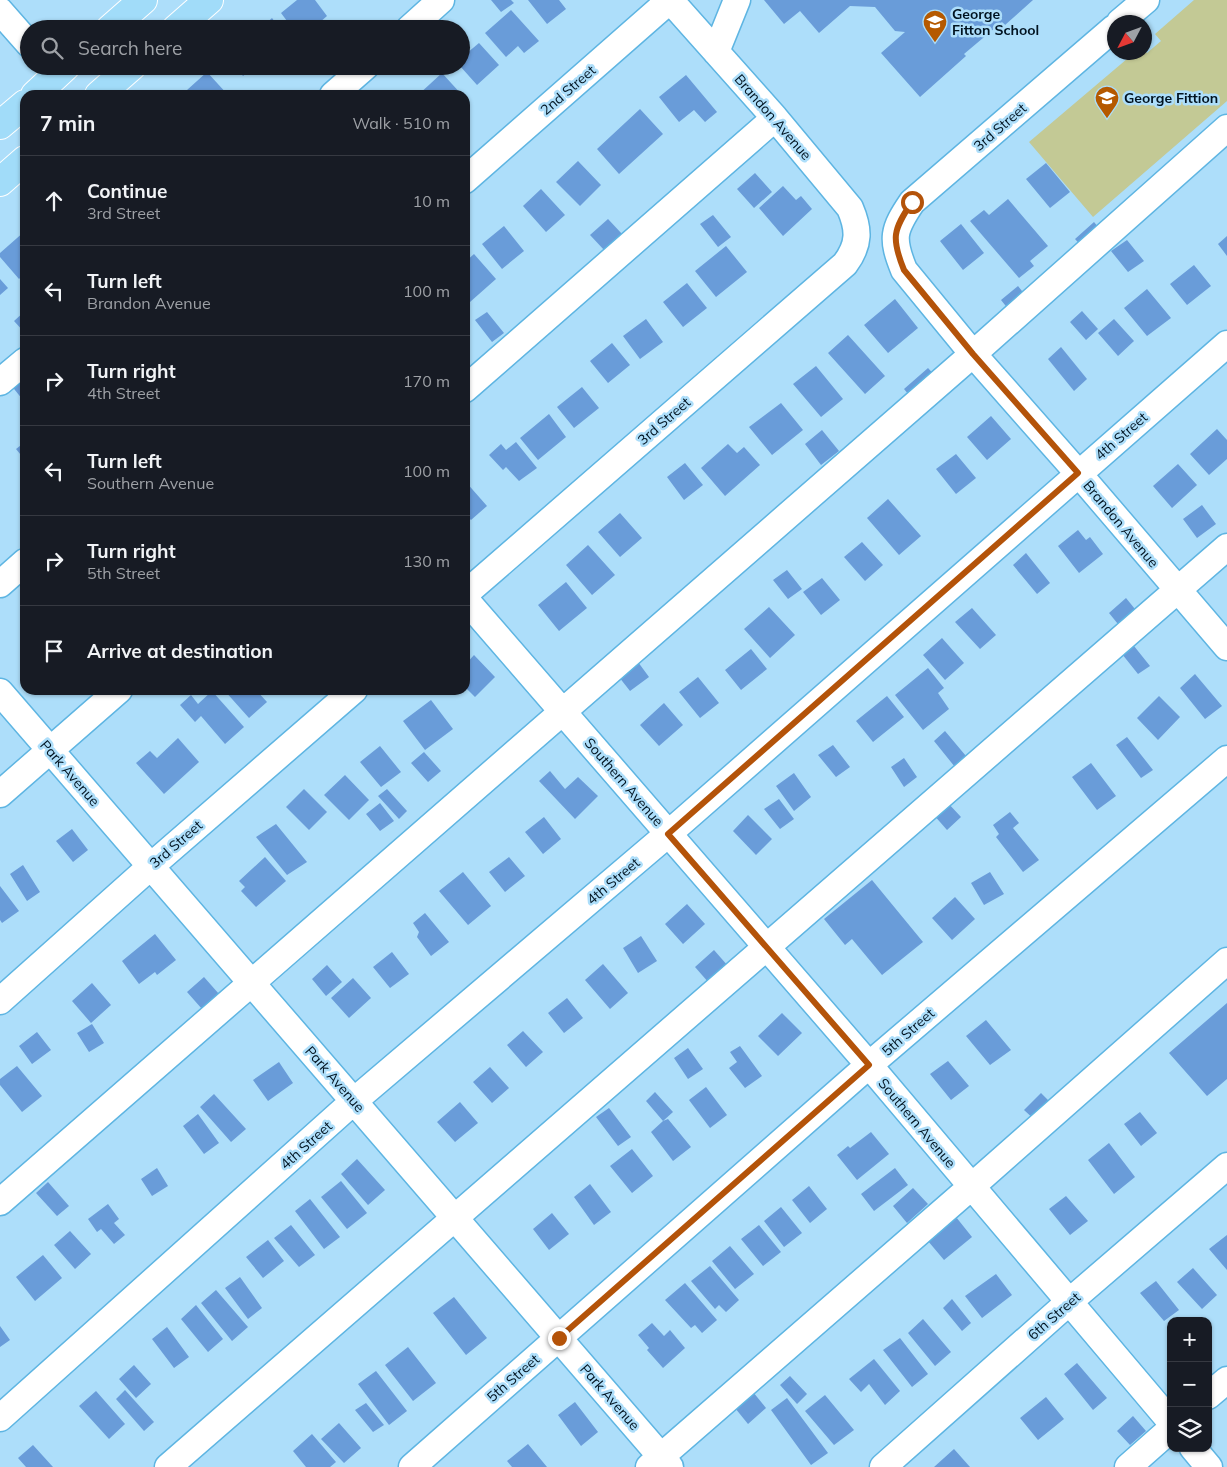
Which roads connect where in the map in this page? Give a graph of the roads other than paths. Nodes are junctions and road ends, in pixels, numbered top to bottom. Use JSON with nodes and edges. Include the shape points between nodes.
{"nodes":[{"id":1,"x":143,"y":0,"type":"edge"},
{"id":2,"x":209,"y":0,"type":"edge"},
{"id":3,"x":441,"y":0,"type":"edge"},
{"id":4,"x":670,"y":0,"type":"edge"},
{"id":5,"x":737,"y":0,"type":"edge"},
{"id":6,"x":1146,"y":0,"type":"edge"},
{"id":7,"x":0,"y":11,"type":"edge"},
{"id":8,"x":1128,"y":15,"type":"edge"},
{"id":9,"x":120,"y":20,"type":"edge"},
{"id":10,"x":186,"y":20,"type":"edge"},
{"id":11,"x":418,"y":20,"type":"edge"},
{"id":12,"x":20,"y":34,"type":"edge"},
{"id":13,"x":1107,"y":34,"type":"edge"},
{"id":14,"x":716,"y":52,"type":"junction"},
{"id":15,"x":52,"y":75,"type":"edge"},
{"id":16,"x":122,"y":75,"type":"edge"},
{"id":17,"x":356,"y":75,"type":"edge"},
{"id":18,"x":39,"y":90,"type":"edge"},
{"id":19,"x":105,"y":90,"type":"edge"},
{"id":20,"x":339,"y":90,"type":"edge"},
{"id":21,"x":20,"y":108,"type":"edge"},
{"id":22,"x":775,"y":118,"type":"junction"},
{"id":23,"x":0,"y":125,"type":"edge"},
{"id":24,"x":1227,"y":128,"type":"edge"},
{"id":25,"x":20,"y":164,"type":"edge"},
{"id":26,"x":470,"y":176,"type":"edge"},
{"id":27,"x":0,"y":182,"type":"edge"},
{"id":28,"x":896,"y":232,"type":"joint"},
{"id":29,"x":856,"y":243,"type":"joint"},
{"id":30,"x":1227,"y":344,"type":"edge"},
{"id":31,"x":973,"y":354,"type":"junction"},
{"id":32,"x":20,"y":364,"type":"edge"},
{"id":33,"x":0,"y":382,"type":"edge"},
{"id":34,"x":470,"y":385,"type":"edge"},
{"id":35,"x":1078,"y":473,"type":"junction"},
{"id":36,"x":1227,"y":547,"type":"edge"},
{"id":37,"x":20,"y":566,"type":"edge"},
{"id":38,"x":0,"y":584,"type":"edge"},
{"id":39,"x":470,"y":590,"type":"edge"},
{"id":40,"x":1178,"y":590,"type":"junction"},
{"id":41,"x":470,"y":604,"type":"edge"},
{"id":42,"x":1227,"y":647,"type":"edge"},
{"id":43,"x":0,"y":692,"type":"edge"},
{"id":44,"x":113,"y":695,"type":"edge"},
{"id":45,"x":348,"y":695,"type":"edge"},
{"id":46,"x":564,"y":712,"type":"junction"},
{"id":47,"x":50,"y":750,"type":"junction"},
{"id":48,"x":1227,"y":759,"type":"edge"},
{"id":49,"x":0,"y":794,"type":"edge"},
{"id":50,"x":668,"y":834,"type":"junction"},
{"id":51,"x":150,"y":867,"type":"junction"},
{"id":52,"x":767,"y":947,"type":"junction"},
{"id":53,"x":1227,"y":961,"type":"edge"},
{"id":54,"x":250,"y":983,"type":"junction"},
{"id":55,"x":0,"y":1001,"type":"edge"},
{"id":56,"x":869,"y":1065,"type":"junction"},
{"id":57,"x":354,"y":1101,"type":"junction"},
{"id":58,"x":1227,"y":1166,"type":"edge"},
{"id":59,"x":971,"y":1187,"type":"junction"},
{"id":60,"x":0,"y":1202,"type":"edge"},
{"id":61,"x":455,"y":1218,"type":"junction"},
{"id":62,"x":1069,"y":1302,"type":"junction"},
{"id":63,"x":559,"y":1338,"type":"junction"},
{"id":64,"x":1227,"y":1380,"type":"edge"},
{"id":65,"x":1212,"y":1393,"type":"edge"},
{"id":66,"x":1167,"y":1417,"type":"edge"},
{"id":67,"x":0,"y":1418,"type":"edge"},
{"id":68,"x":1167,"y":1433,"type":"edge"},
{"id":69,"x":1196,"y":1452,"type":"edge"},
{"id":70,"x":660,"y":1464,"type":"edge"},
{"id":71,"x":168,"y":1467,"type":"edge"},
{"id":72,"x":412,"y":1467,"type":"edge"},
{"id":73,"x":883,"y":1467,"type":"edge"},
{"id":74,"x":1128,"y":1467,"type":"edge"},
{"id":75,"x":1209,"y":1467,"type":"edge"}],
"edges":[{"from":1,"to":9,"type":"main road"},
{"from":2,"to":10,"type":"main road"},
{"from":3,"to":11,"type":"street"},
{"from":4,"to":14,"type":"street","name":"Brandon Avenue"},
{"from":4,"to":26,"type":"street","name":"2nd Street"},
{"from":5,"to":14,"type":"street"},
{"from":6,"to":8,"type":"street"},
{"from":7,"to":12,"type":"street"},
{"from":13,"to":28,"type":"street","name":"3rd Street","via":[[912,202],[899,221]]},
{"from":14,"to":22,"type":"street","name":"Brandon Avenue"},
{"from":15,"to":18,"type":"main road"},
{"from":16,"to":19,"type":"main road"},
{"from":17,"to":20,"type":"street"},
{"from":21,"to":23,"type":"main road"},
{"from":22,"to":29,"type":"street","name":"Brandon Avenue","via":[[850,208],[856,222]]},
{"from":22,"to":34,"type":"street"},
{"from":24,"to":31,"type":"street"},
{"from":25,"to":27,"type":"main road"},
{"from":28,"to":31,"type":"street","name":"Brandon Avenue","via":[[898,254],[904,270]]},
{"from":29,"to":39,"type":"street","name":"3rd Street","via":[[845,264]]},
{"from":30,"to":35,"type":"street","name":"4th Street"},
{"from":31,"to":35,"type":"street","name":"Brandon Avenue"},
{"from":31,"to":46,"type":"street"},
{"from":32,"to":33,"type":"street"},
{"from":35,"to":40,"type":"street","name":"Brandon Avenue"},
{"from":35,"to":50,"type":"street","name":"4th Street"},
{"from":36,"to":40,"type":"street"},
{"from":37,"to":38,"type":"street"},
{"from":40,"to":42,"type":"street","name":"Brandon Avenue"},
{"from":40,"to":52,"type":"street"},
{"from":41,"to":46,"type":"street","name":"Southern Avenue"},
{"from":43,"to":47,"type":"street","name":"Park Avenue"},
{"from":44,"to":47,"type":"street"},
{"from":45,"to":51,"type":"street","name":"3rd Street"},
{"from":46,"to":50,"type":"street","name":"Southern Avenue"},
{"from":46,"to":54,"type":"street"},
{"from":47,"to":49,"type":"street"},
{"from":47,"to":51,"type":"street","name":"Park Avenue"},
{"from":48,"to":56,"type":"street","name":"5th Street"},
{"from":50,"to":52,"type":"street","name":"Southern Avenue"},
{"from":50,"to":57,"type":"street","name":"4th Street"},
{"from":51,"to":54,"type":"street","name":"Park Avenue"},
{"from":51,"to":55,"type":"street","name":"3rd Street"},
{"from":52,"to":56,"type":"street","name":"Southern Avenue"},
{"from":52,"to":61,"type":"street"},
{"from":53,"to":59,"type":"street"},
{"from":54,"to":57,"type":"street","name":"Park Avenue"},
{"from":54,"to":60,"type":"street"},
{"from":56,"to":59,"type":"street","name":"Southern Avenue"},
{"from":56,"to":63,"type":"street","name":"5th Street"},
{"from":57,"to":61,"type":"street","name":"Park Avenue"},
{"from":57,"to":67,"type":"street","name":"4th Street"},
{"from":58,"to":62,"type":"street","name":"6th Street"},
{"from":59,"to":62,"type":"street","name":"Southern Avenue"},
{"from":59,"to":70,"type":"street"},
{"from":61,"to":63,"type":"street","name":"Park Avenue"},
{"from":61,"to":71,"type":"street"},
{"from":62,"to":66,"type":"street","name":"Southern Avenue"},
{"from":62,"to":73,"type":"street","name":"6th Street"},
{"from":63,"to":70,"type":"street","name":"Park Avenue"},
{"from":63,"to":72,"type":"street","name":"5th Street"},
{"from":64,"to":65,"type":"street"},
{"from":68,"to":74,"type":"street"},
{"from":69,"to":75,"type":"street"}]}
